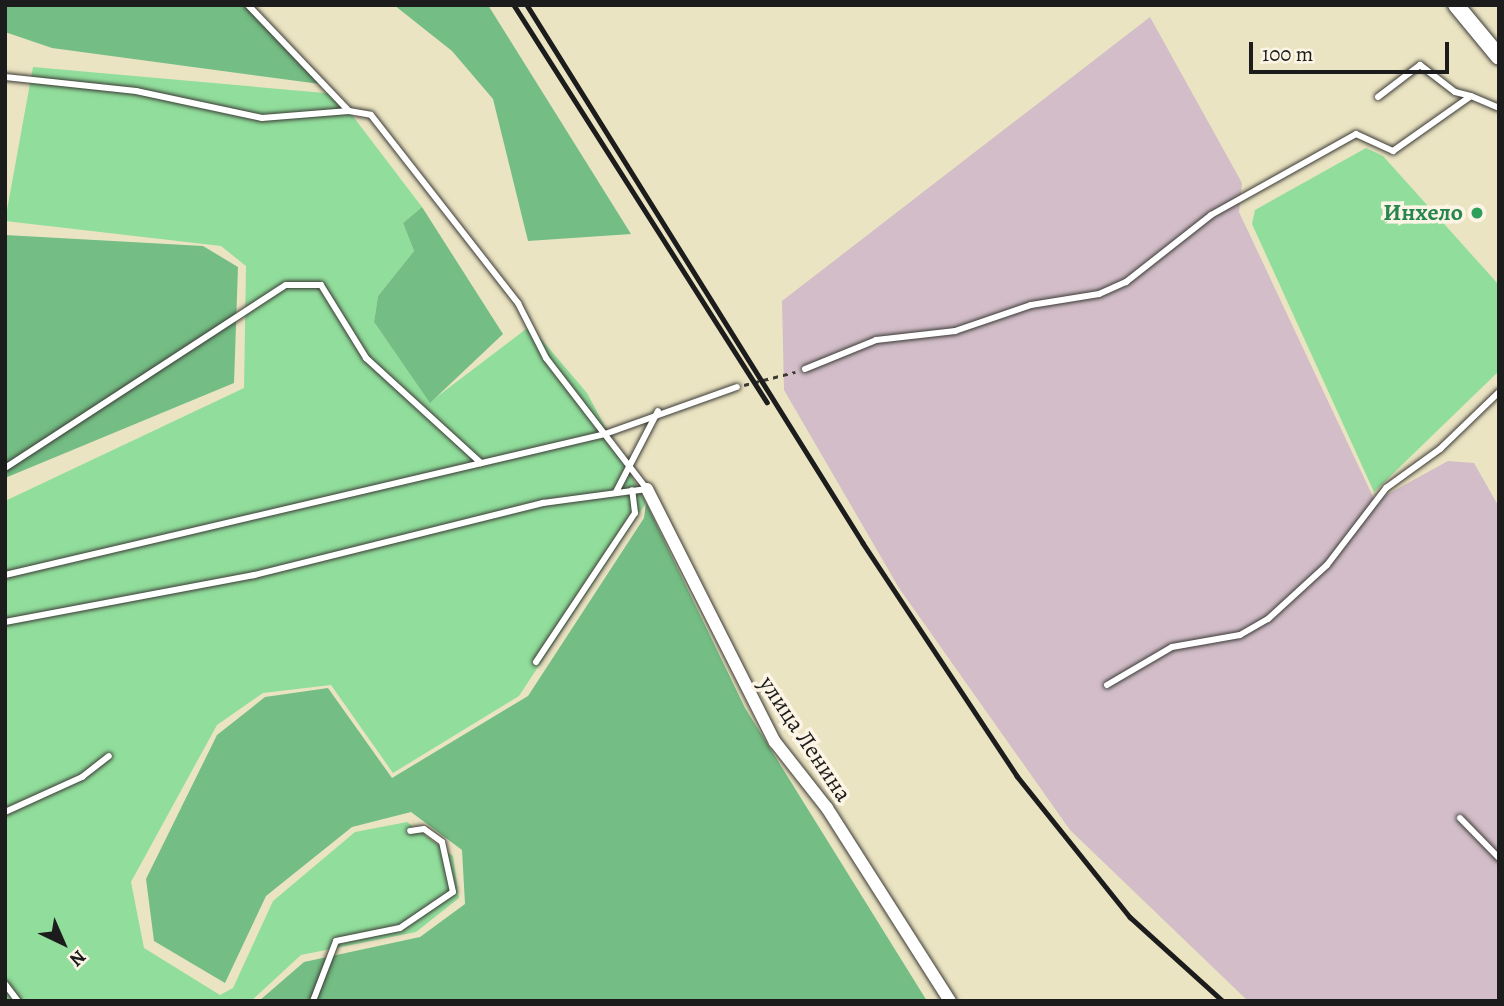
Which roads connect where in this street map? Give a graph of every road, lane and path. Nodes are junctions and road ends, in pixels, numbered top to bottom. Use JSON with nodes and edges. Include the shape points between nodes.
{"nodes":[{"id":1,"x":248,"y":5,"type":"edge"},
{"id":2,"x":1456,"y":5,"type":"edge"},
{"id":3,"x":1499,"y":57,"type":"edge"},
{"id":4,"x":5,"y":77,"type":"edge"},
{"id":5,"x":1471,"y":96,"type":"junction"},
{"id":6,"x":1378,"y":97,"type":"dead end"},
{"id":7,"x":1499,"y":108,"type":"edge"},
{"id":8,"x":349,"y":111,"type":"junction"},
{"id":9,"x":805,"y":369,"type":"joint"},
{"id":10,"x":737,"y":387,"type":"joint"},
{"id":11,"x":1499,"y":392,"type":"edge"},
{"id":12,"x":658,"y":411,"type":"junction"},
{"id":13,"x":605,"y":434,"type":"junction"},
{"id":14,"x":481,"y":463,"type":"junction"},
{"id":15,"x":631,"y":465,"type":"junction"},
{"id":16,"x":5,"y":468,"type":"edge"},
{"id":17,"x":647,"y":489,"type":"junction"},
{"id":18,"x":632,"y":491,"type":"junction"},
{"id":19,"x":615,"y":492,"type":"junction"},
{"id":20,"x":5,"y":575,"type":"edge"},
{"id":21,"x":5,"y":622,"type":"edge"},
{"id":22,"x":536,"y":662,"type":"dead end"},
{"id":23,"x":1107,"y":685,"type":"dead end"},
{"id":24,"x":109,"y":756,"type":"dead end"},
{"id":25,"x":5,"y":812,"type":"edge"},
{"id":26,"x":1460,"y":818,"type":"dead end"},
{"id":27,"x":410,"y":831,"type":"dead end"},
{"id":28,"x":1499,"y":858,"type":"edge"},
{"id":29,"x":5,"y":984,"type":"edge"},
{"id":30,"x":18,"y":1001,"type":"edge"},
{"id":31,"x":313,"y":1001,"type":"edge"},
{"id":32,"x":950,"y":1001,"type":"edge"}],
"edges":[{"from":1,"to":8,"type":"lane"},
{"from":2,"to":3,"type":"street"},
{"from":4,"to":8,"type":"lane","via":[[136,92],[262,118]]},
{"from":5,"to":6,"type":"lane","via":[[1455,92],[1420,65]]},
{"from":5,"to":7,"type":"lane"},
{"from":5,"to":9,"type":"lane","via":[[1393,151],[1356,134],[1211,215],[1126,282],[1099,294],[1031,305],[955,331],[876,340]]},
{"from":8,"to":13,"type":"lane","via":[[371,115],[518,303],[546,358]]},
{"from":9,"to":10,"type":"path"},
{"from":10,"to":12,"type":"lane"},
{"from":11,"to":23,"type":"lane","via":[[1440,449],[1387,488],[1327,565],[1268,619],[1240,635],[1172,647]]},
{"from":12,"to":13,"type":"lane"},
{"from":12,"to":15,"type":"lane"},
{"from":13,"to":14,"type":"lane"},
{"from":13,"to":15,"type":"lane"},
{"from":14,"to":16,"type":"lane","via":[[366,358],[321,285],[286,285]]},
{"from":14,"to":20,"type":"lane"},
{"from":15,"to":17,"type":"lane"},
{"from":15,"to":19,"type":"lane"},
{"from":17,"to":18,"type":"lane"},
{"from":17,"to":32,"type":"street","name":"улица Ленина","via":[[775,742],[827,808]]},
{"from":18,"to":19,"type":"lane"},
{"from":18,"to":22,"type":"lane","via":[[635,513]]},
{"from":19,"to":21,"type":"lane","via":[[543,503],[254,575]]},
{"from":24,"to":25,"type":"lane","via":[[82,777]]},
{"from":26,"to":28,"type":"lane"},
{"from":27,"to":31,"type":"lane","via":[[424,829],[442,842],[453,891],[400,928],[336,941]]},
{"from":29,"to":30,"type":"lane"}]}
